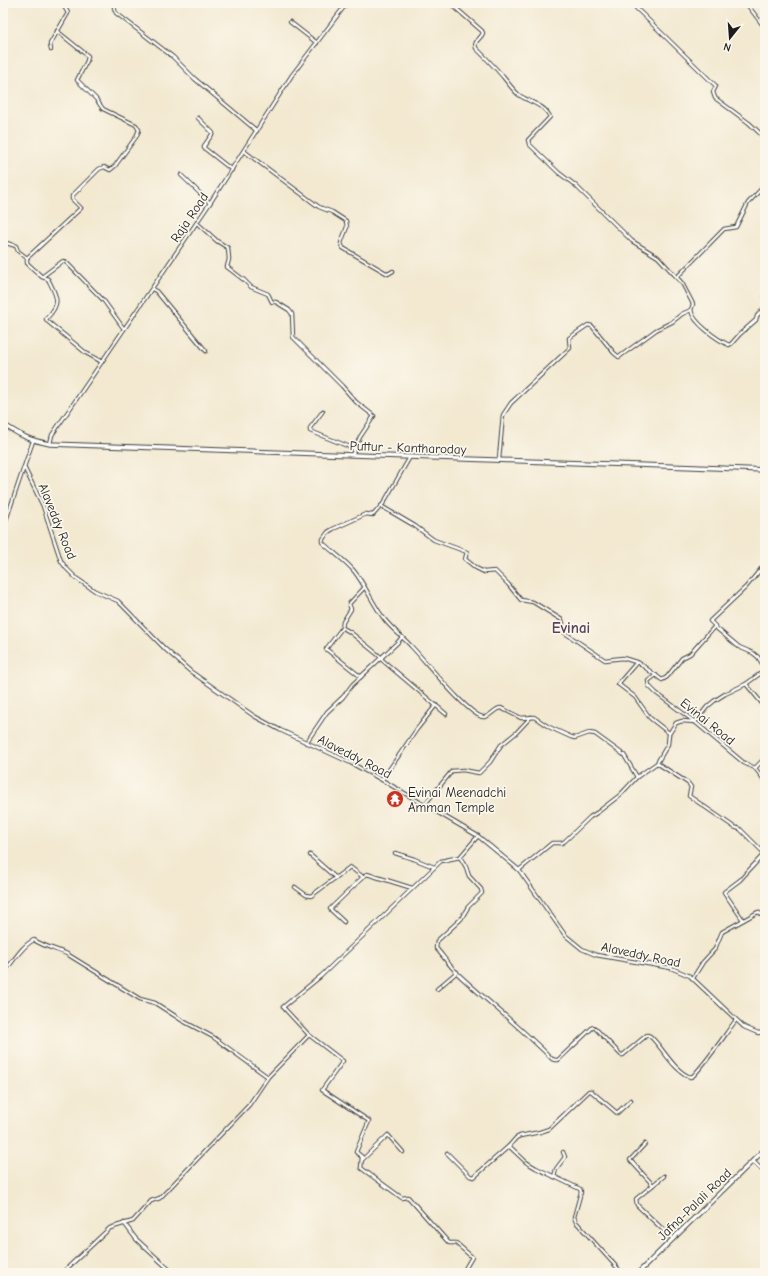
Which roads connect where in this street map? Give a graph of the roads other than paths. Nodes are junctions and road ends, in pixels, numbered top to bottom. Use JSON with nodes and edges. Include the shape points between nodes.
{"nodes":[{"id":1,"x":62,"y":3,"type":"edge"},
{"id":2,"x":114,"y":3,"type":"edge"},
{"id":3,"x":347,"y":3,"type":"edge"},
{"id":4,"x":450,"y":3,"type":"edge"},
{"id":5,"x":633,"y":3,"type":"edge"},
{"id":6,"x":746,"y":3,"type":"edge"},
{"id":7,"x":290,"y":22,"type":"dead end"},
{"id":8,"x":765,"y":28,"type":"edge"},
{"id":9,"x":57,"y":31,"type":"junction"},
{"id":10,"x":317,"y":43,"type":"junction"},
{"id":11,"x":51,"y":50,"type":"dead end"},
{"id":12,"x":198,"y":118,"type":"dead end"},
{"id":13,"x":257,"y":131,"type":"junction"},
{"id":14,"x":765,"y":138,"type":"edge"},
{"id":15,"x":244,"y":151,"type":"junction"},
{"id":16,"x":232,"y":170,"type":"junction"},
{"id":17,"x":181,"y":175,"type":"dead end"},
{"id":18,"x":764,"y":186,"type":"edge"},
{"id":19,"x":210,"y":203,"type":"junction"},
{"id":20,"x":196,"y":224,"type":"junction"},
{"id":21,"x":3,"y":242,"type":"edge"},
{"id":22,"x":27,"y":258,"type":"junction"},
{"id":23,"x":392,"y":271,"type":"dead end"},
{"id":24,"x":42,"y":277,"type":"junction"},
{"id":25,"x":676,"y":277,"type":"junction"},
{"id":26,"x":152,"y":289,"type":"junction"},
{"id":27,"x":765,"y":307,"type":"edge"},
{"id":28,"x":691,"y":310,"type":"junction"},
{"id":29,"x":124,"y":329,"type":"junction"},
{"id":30,"x":206,"y":351,"type":"dead end"},
{"id":31,"x":102,"y":362,"type":"junction"},
{"id":32,"x":323,"y":412,"type":"dead end"},
{"id":33,"x":3,"y":424,"type":"edge"},
{"id":34,"x":32,"y":441,"type":"junction"},
{"id":35,"x":50,"y":444,"type":"junction"},
{"id":36,"x":355,"y":449,"type":"junction"},
{"id":37,"x":352,"y":455,"type":"junction"},
{"id":38,"x":410,"y":457,"type":"junction"},
{"id":39,"x":499,"y":459,"type":"junction"},
{"id":40,"x":24,"y":467,"type":"junction"},
{"id":41,"x":765,"y":470,"type":"edge"},
{"id":42,"x":382,"y":506,"type":"junction"},
{"id":43,"x":3,"y":529,"type":"edge"},
{"id":44,"x":765,"y":564,"type":"edge"},
{"id":45,"x":364,"y":588,"type":"junction"},
{"id":46,"x":715,"y":627,"type":"junction"},
{"id":47,"x":343,"y":628,"type":"dead end"},
{"id":48,"x":402,"y":637,"type":"junction"},
{"id":49,"x":381,"y":659,"type":"junction"},
{"id":50,"x":637,"y":662,"type":"junction"},
{"id":51,"x":765,"y":669,"type":"edge"},
{"id":52,"x":656,"y":675,"type":"junction"},
{"id":53,"x":361,"y":677,"type":"junction"},
{"id":54,"x":746,"y":684,"type":"junction"},
{"id":55,"x":436,"y":706,"type":"junction"},
{"id":56,"x":765,"y":707,"type":"edge"},
{"id":57,"x":446,"y":714,"type":"dead end"},
{"id":58,"x":531,"y":716,"type":"junction"},
{"id":59,"x":695,"y":722,"type":"junction"},
{"id":60,"x":669,"y":733,"type":"junction"},
{"id":61,"x":306,"y":743,"type":"junction"},
{"id":62,"x":765,"y":755,"type":"edge"},
{"id":63,"x":658,"y":763,"type":"junction"},
{"id":64,"x":755,"y":768,"type":"junction"},
{"id":65,"x":637,"y":777,"type":"junction"},
{"id":66,"x":382,"y":780,"type":"junction"},
{"id":67,"x":765,"y":781,"type":"edge"},
{"id":68,"x":425,"y":804,"type":"junction"},
{"id":69,"x":478,"y":836,"type":"junction"},
{"id":70,"x":395,"y":853,"type":"dead end"},
{"id":71,"x":310,"y":855,"type":"dead end"},
{"id":72,"x":460,"y":857,"type":"junction"},
{"id":73,"x":434,"y":867,"type":"junction"},
{"id":74,"x":519,"y":870,"type":"junction"},
{"id":75,"x":363,"y":877,"type":"junction"},
{"id":76,"x":336,"y":878,"type":"junction"},
{"id":77,"x":295,"y":887,"type":"dead end"},
{"id":78,"x":412,"y":888,"type":"junction"},
{"id":79,"x":765,"y":917,"type":"edge"},
{"id":80,"x":744,"y":920,"type":"junction"},
{"id":81,"x":344,"y":922,"type":"dead end"},
{"id":82,"x":457,"y":972,"type":"junction"},
{"id":83,"x":3,"y":973,"type":"edge"},
{"id":84,"x":693,"y":978,"type":"junction"},
{"id":85,"x":437,"y":990,"type":"dead end"},
{"id":86,"x":736,"y":1020,"type":"junction"},
{"id":87,"x":765,"y":1032,"type":"edge"},
{"id":88,"x":309,"y":1035,"type":"junction"},
{"id":89,"x":268,"y":1077,"type":"junction"},
{"id":90,"x":631,"y":1100,"type":"dead end"},
{"id":91,"x":645,"y":1144,"type":"dead end"},
{"id":92,"x":509,"y":1146,"type":"junction"},
{"id":93,"x":765,"y":1150,"type":"edge"},
{"id":94,"x":402,"y":1152,"type":"dead end"},
{"id":95,"x":563,"y":1152,"type":"dead end"},
{"id":96,"x":447,"y":1154,"type":"dead end"},
{"id":97,"x":362,"y":1160,"type":"junction"},
{"id":98,"x":753,"y":1161,"type":"junction"},
{"id":99,"x":765,"y":1173,"type":"edge"},
{"id":100,"x":664,"y":1176,"type":"dead end"},
{"id":101,"x":554,"y":1177,"type":"junction"},
{"id":102,"x":653,"y":1185,"type":"junction"},
{"id":103,"x":124,"y":1223,"type":"junction"},
{"id":104,"x":673,"y":1239,"type":"junction"},
{"id":105,"x":62,"y":1273,"type":"edge"},
{"id":106,"x":173,"y":1273,"type":"edge"},
{"id":107,"x":471,"y":1273,"type":"edge"},
{"id":108,"x":622,"y":1273,"type":"edge"},
{"id":109,"x":638,"y":1273,"type":"edge"}],
"edges":[{"from":1,"to":9,"type":"street","via":[[68,13]]},
{"from":2,"to":13,"type":"street","via":[[116,13],[173,57]]},
{"from":3,"to":10,"type":"street","name":"Raja Road"},
{"from":4,"to":25,"type":"street","via":[[482,31],[476,48],[511,87],[548,113],[550,117],[528,140],[529,144],[632,241],[658,257]]},
{"from":5,"to":14,"type":"street","via":[[716,86],[713,92],[716,98]]},
{"from":6,"to":8,"type":"street"},
{"from":7,"to":10,"type":"street"},
{"from":9,"to":11,"type":"street","via":[[50,44]]},
{"from":9,"to":22,"type":"street","via":[[88,56],[77,80],[96,98],[103,109],[136,125],[139,130],[115,166],[110,170],[104,167],[99,169],[72,196],[81,208]]},
{"from":10,"to":13,"type":"street","name":"Raja Road","via":[[292,76]]},
{"from":12,"to":16,"type":"street","via":[[213,134],[204,148]]},
{"from":13,"to":15,"type":"street","name":"Raja Road"},
{"from":15,"to":16,"type":"street","name":"Raja Road"},
{"from":15,"to":23,"type":"street","via":[[319,207],[346,221],[347,227],[341,245],[344,248],[388,274]]},
{"from":16,"to":19,"type":"street","name":"Raja Road"},
{"from":17,"to":19,"type":"street"},
{"from":18,"to":25,"type":"street","via":[[748,202],[736,227],[724,229]]},
{"from":19,"to":20,"type":"street","name":"Raja Road"},
{"from":20,"to":26,"type":"street","name":"Raja Road"},
{"from":20,"to":36,"type":"street","via":[[228,248],[227,267],[251,287],[268,294],[272,302],[290,310],[293,337],[356,402],[374,416]]},
{"from":21,"to":22,"type":"street","via":[[16,246]]},
{"from":22,"to":24,"type":"street","via":[[27,263]]},
{"from":24,"to":29,"type":"street","via":[[63,261],[67,263],[104,301]]},
{"from":24,"to":31,"type":"street","via":[[48,279],[56,296],[56,304],[46,318],[47,321],[86,353]]},
{"from":25,"to":28,"type":"street","via":[[693,304]]},
{"from":26,"to":29,"type":"street","name":"Raja Road"},
{"from":26,"to":30,"type":"street"},
{"from":27,"to":28,"type":"street","via":[[756,320],[729,345],[699,324]]},
{"from":28,"to":39,"type":"street","via":[[656,330],[619,357],[592,326],[588,325],[569,338],[570,348],[511,403],[503,415]]},
{"from":29,"to":31,"type":"street","name":"Raja Road"},
{"from":31,"to":35,"type":"street","name":"Raja Road","via":[[52,435]]},
{"from":32,"to":36,"type":"street","via":[[310,431]]},
{"from":33,"to":34,"type":"main road"},
{"from":34,"to":35,"type":"main road","name":"Puttur - Kantharoday"},
{"from":34,"to":40,"type":"street"},
{"from":35,"to":37,"type":"main road","name":"Puttur - Kantharoday"},
{"from":36,"to":37,"type":"street"},
{"from":37,"to":38,"type":"main road","name":"Puttur - Kantharoday"},
{"from":38,"to":39,"type":"main road","name":"Puttur - Kantharoday"},
{"from":38,"to":42,"type":"street"},
{"from":39,"to":41,"type":"main road","name":"Puttur - Kantharoday"},
{"from":40,"to":43,"type":"street"},
{"from":40,"to":61,"type":"street","name":"Alaveddy Road","via":[[43,506],[61,561],[76,578],[95,591],[118,601],[190,671],[254,716]]},
{"from":42,"to":45,"type":"street","via":[[373,515],[366,514],[333,529],[322,539],[322,542],[354,571]]},
{"from":42,"to":50,"type":"street","via":[[434,540],[467,552],[465,559],[476,568],[484,572],[495,571],[521,600],[533,602],[562,620],[562,631],[605,660],[623,658]]},
{"from":44,"to":46,"type":"street","via":[[746,587],[710,621]]},
{"from":45,"to":48,"type":"street","via":[[385,620]]},
{"from":45,"to":53,"type":"street","via":[[349,604],[351,609],[342,628],[326,649]]},
{"from":46,"to":51,"type":"street","via":[[739,647],[758,657]]},
{"from":46,"to":52,"type":"street","via":[[667,676],[662,680]]},
{"from":47,"to":49,"type":"street"},
{"from":48,"to":49,"type":"street"},
{"from":48,"to":58,"type":"street","via":[[476,714],[487,717],[501,708],[521,718]]},
{"from":49,"to":53,"type":"street"},
{"from":49,"to":55,"type":"street"},
{"from":50,"to":52,"type":"street"},
{"from":50,"to":60,"type":"street","via":[[618,684],[635,697],[650,718]]},
{"from":51,"to":54,"type":"street"},
{"from":52,"to":59,"type":"street","name":"Evinai Road","via":[[648,681],[649,686]]},
{"from":53,"to":61,"type":"street","via":[[327,712]]},
{"from":54,"to":56,"type":"street"},
{"from":54,"to":59,"type":"street","via":[[714,701]]},
{"from":55,"to":57,"type":"street"},
{"from":55,"to":66,"type":"street"},
{"from":58,"to":65,"type":"street","via":[[571,737],[589,733],[601,737],[624,755]]},
{"from":58,"to":68,"type":"street","via":[[501,745],[479,773],[452,770]]},
{"from":59,"to":60,"type":"street","via":[[679,721]]},
{"from":59,"to":64,"type":"street","name":"Evinai Road"},
{"from":60,"to":63,"type":"street","via":[[668,744]]},
{"from":61,"to":66,"type":"street","name":"Alaveddy Road"},
{"from":62,"to":64,"type":"street"},
{"from":63,"to":65,"type":"street"},
{"from":63,"to":80,"type":"street","via":[[688,783],[691,787],[689,796],[740,829],[763,852],[762,857],[743,877],[724,892]]},
{"from":64,"to":67,"type":"street","name":"Evinai Road"},
{"from":65,"to":74,"type":"street","via":[[620,795],[590,817],[565,841],[552,843]]},
{"from":66,"to":68,"type":"street","name":"Alaveddy Road"},
{"from":68,"to":69,"type":"street","name":"Alaveddy Road"},
{"from":69,"to":72,"type":"street"},
{"from":69,"to":74,"type":"street","name":"Alaveddy Road"},
{"from":70,"to":73,"type":"street"},
{"from":71,"to":76,"type":"street"},
{"from":72,"to":73,"type":"street","via":[[441,861]]},
{"from":72,"to":82,"type":"street","via":[[469,876],[482,893],[468,907],[461,919],[437,941],[436,948]]},
{"from":73,"to":78,"type":"street"},
{"from":74,"to":84,"type":"street","name":"Alaveddy Road","via":[[565,935],[582,949],[596,955],[672,968]]},
{"from":75,"to":76,"type":"street","via":[[350,867]]},
{"from":75,"to":78,"type":"street","via":[[371,874]]},
{"from":75,"to":81,"type":"street","via":[[330,909]]},
{"from":76,"to":77,"type":"street","via":[[311,896]]},
{"from":78,"to":88,"type":"street","via":[[321,976],[283,1007]]},
{"from":79,"to":80,"type":"street","via":[[758,912]]},
{"from":80,"to":84,"type":"street","via":[[722,932],[714,949]]},
{"from":82,"to":85,"type":"street"},
{"from":82,"to":86,"type":"street","via":[[555,1060],[593,1027],[621,1055],[647,1035],[650,1036],[678,1069],[690,1077],[711,1055]]},
{"from":83,"to":89,"type":"street","via":[[11,966],[14,958],[34,940],[67,954],[140,999],[155,1003],[208,1034]]},
{"from":84,"to":86,"type":"street","name":"Alaveddy Road"},
{"from":86,"to":87,"type":"street","name":"Alaveddy Road","via":[[758,1033]]},
{"from":88,"to":89,"type":"street"},
{"from":88,"to":97,"type":"street","via":[[343,1061],[322,1090],[369,1121],[356,1152]]},
{"from":89,"to":103,"type":"street","via":[[248,1105],[160,1198],[150,1201],[133,1221]]},
{"from":90,"to":92,"type":"street","via":[[617,1113],[589,1091],[549,1128],[520,1136]]},
{"from":91,"to":102,"type":"street","via":[[630,1160]]},
{"from":92,"to":96,"type":"street","via":[[474,1177]]},
{"from":92,"to":101,"type":"street","via":[[526,1162]]},
{"from":93,"to":98,"type":"main road","name":"Jafna-Palali Road"},
{"from":94,"to":97,"type":"street","via":[[388,1135]]},
{"from":95,"to":101,"type":"street","via":[[565,1157],[556,1169]]},
{"from":97,"to":107,"type":"street","via":[[361,1168],[402,1198],[408,1197],[448,1243],[456,1243],[472,1257],[465,1269]]},
{"from":98,"to":99,"type":"street"},
{"from":98,"to":104,"type":"main road","name":"Jafna-Palali Road"},
{"from":100,"to":102,"type":"street"},
{"from":101,"to":108,"type":"street","via":[[580,1189],[574,1217],[576,1222]]},
{"from":102,"to":104,"type":"street","via":[[635,1202]]},
{"from":103,"to":105,"type":"street","via":[[110,1228]]},
{"from":103,"to":106,"type":"street","via":[[136,1239]]},
{"from":104,"to":109,"type":"main road","name":"Jafna-Palali Road"}]}
